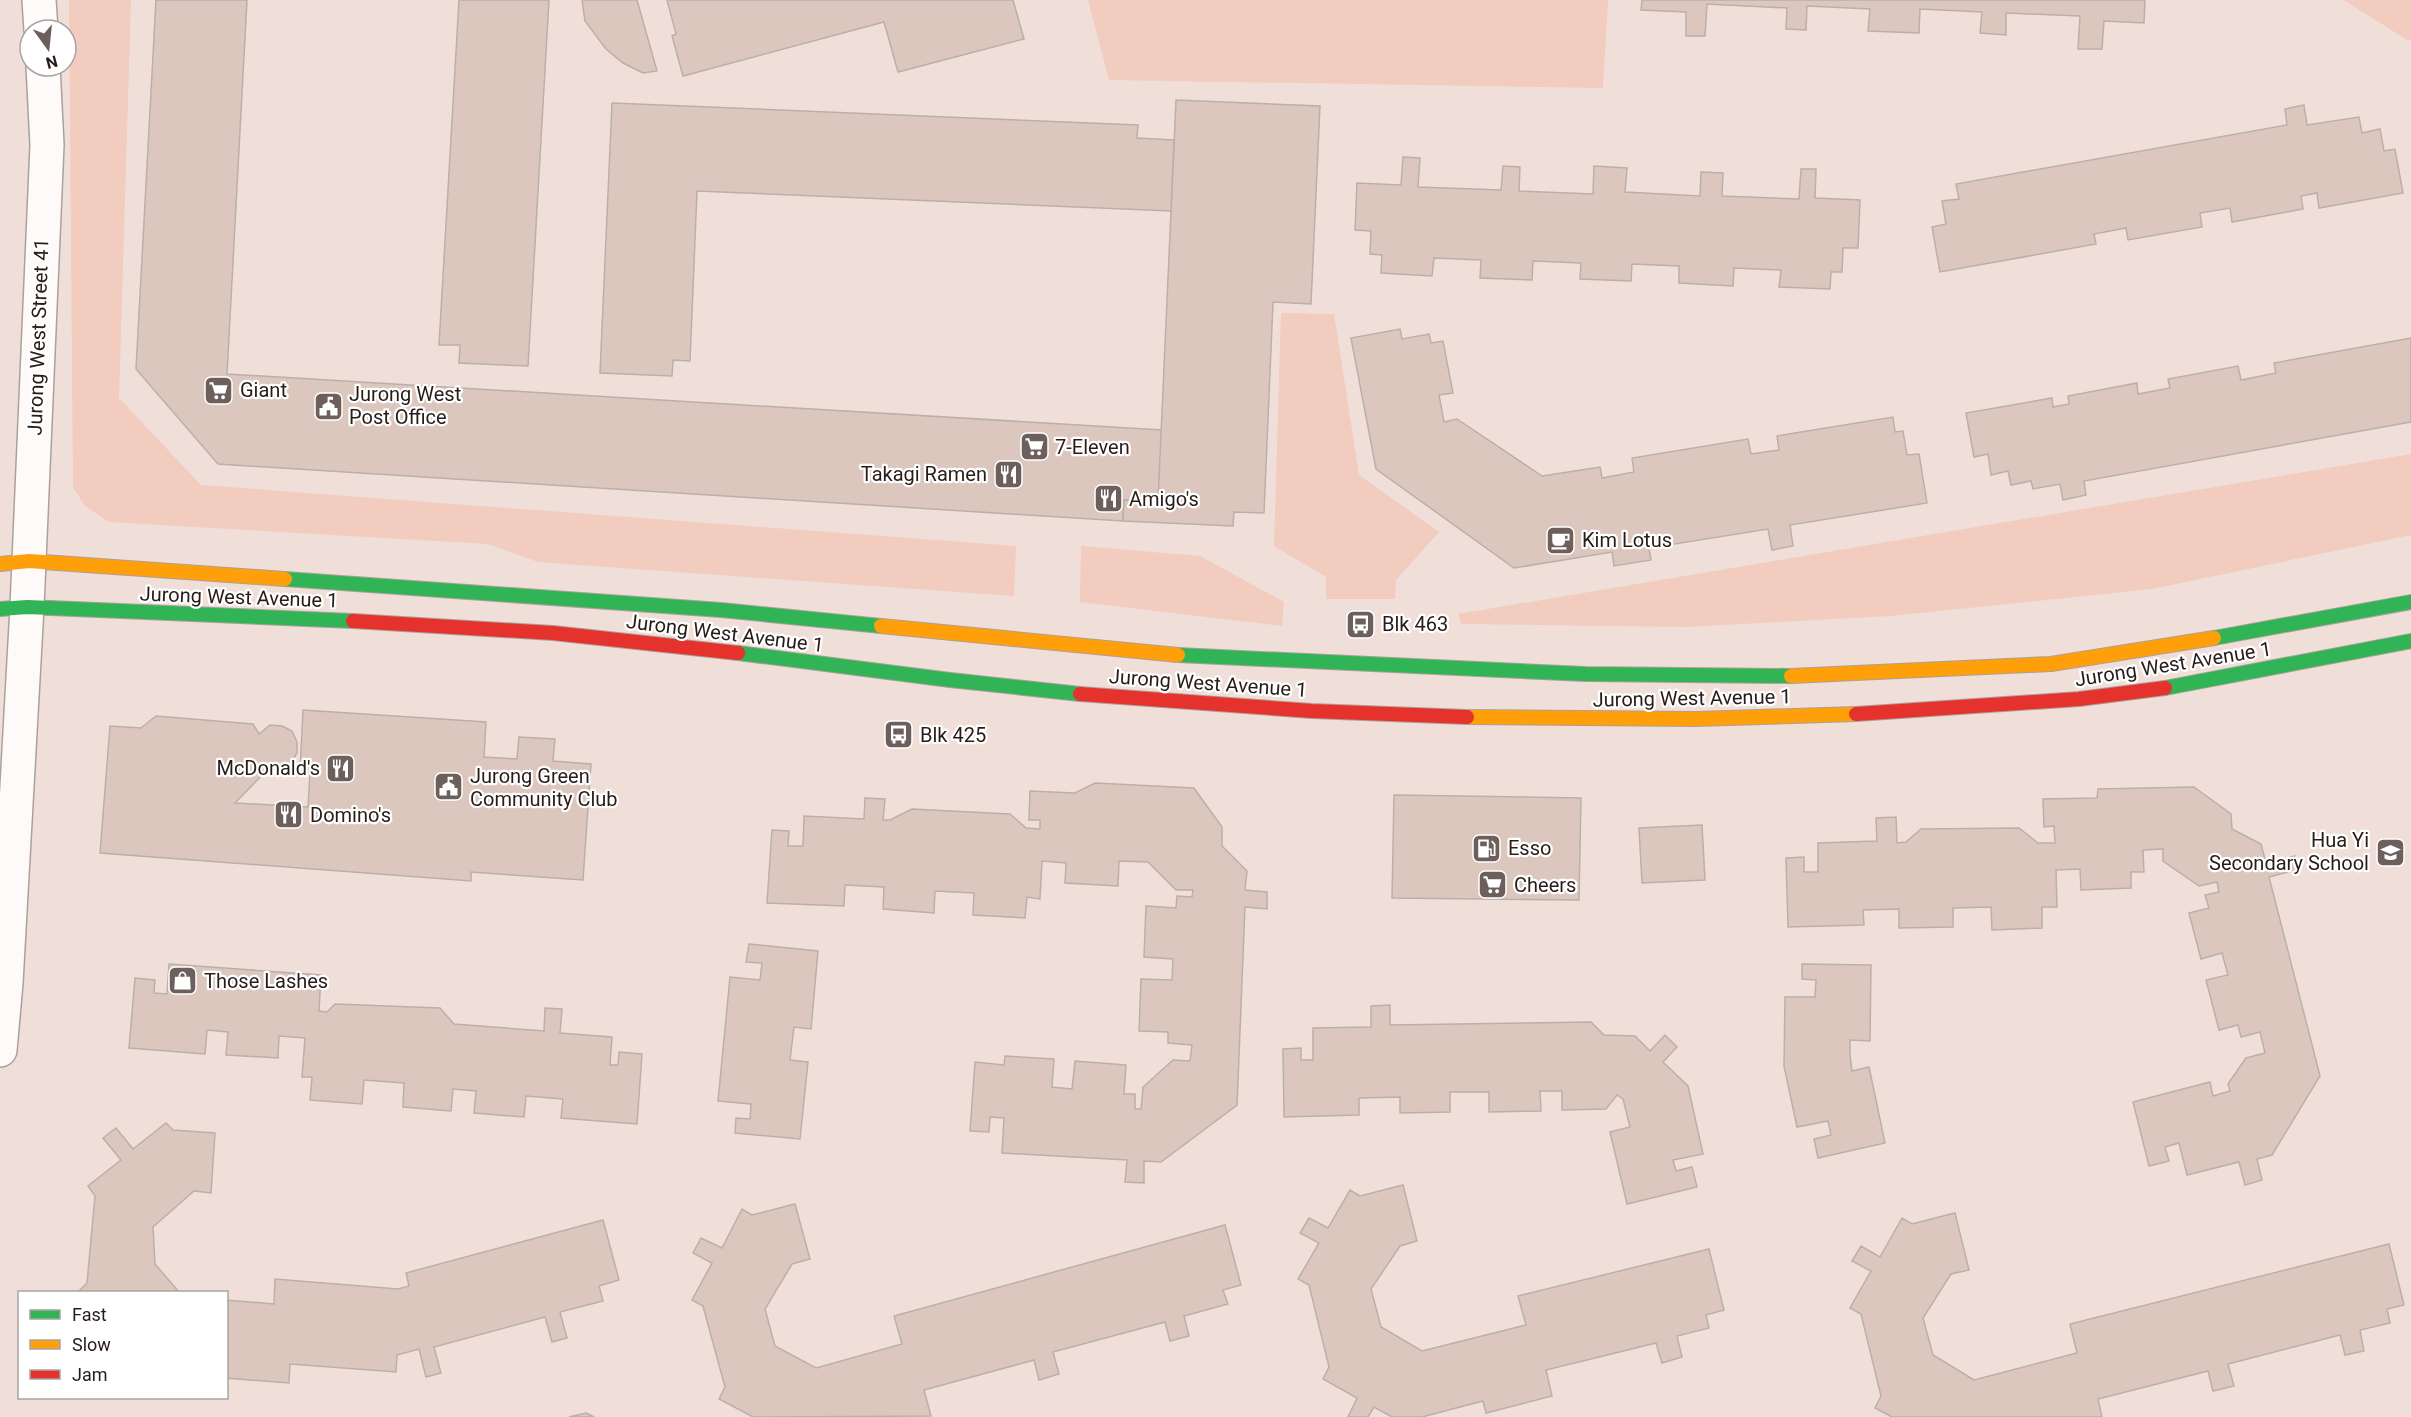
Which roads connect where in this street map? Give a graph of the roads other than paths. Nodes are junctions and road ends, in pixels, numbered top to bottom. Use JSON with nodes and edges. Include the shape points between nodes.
{"nodes":[{"id":1,"x":39,"y":0,"type":"edge"},
{"id":2,"x":40,"y":18,"type":"edge"},
{"id":3,"x":43,"y":78,"type":"edge"},
{"id":4,"x":14,"y":562,"type":"edge"},
{"id":5,"x":2411,"y":602,"type":"edge"},
{"id":6,"x":13,"y":608,"type":"edge"},
{"id":7,"x":2411,"y":641,"type":"edge"},
{"id":8,"x":0,"y":1050,"type":"edge"}],
"edges":[{"from":1,"to":2,"type":"street"},
{"from":3,"to":4,"type":"street","name":"Jurong West Street 41","via":[[46,145]]},
{"from":4,"to":5,"type":"street","name":"Jurong West Avenue 1","via":[[721,610],[1168,655],[1585,674],[1807,676],[2051,664]]},
{"from":4,"to":6,"type":"street","name":"Jurong West Street 41"},
{"from":6,"to":7,"type":"street","name":"Jurong West Avenue 1","via":[[343,620],[583,636],[1051,692],[1380,713],[1586,719],[1777,716],[2083,699],[2235,676]]},
{"from":6,"to":8,"type":"street","name":"Jurong West Street 41"}]}
